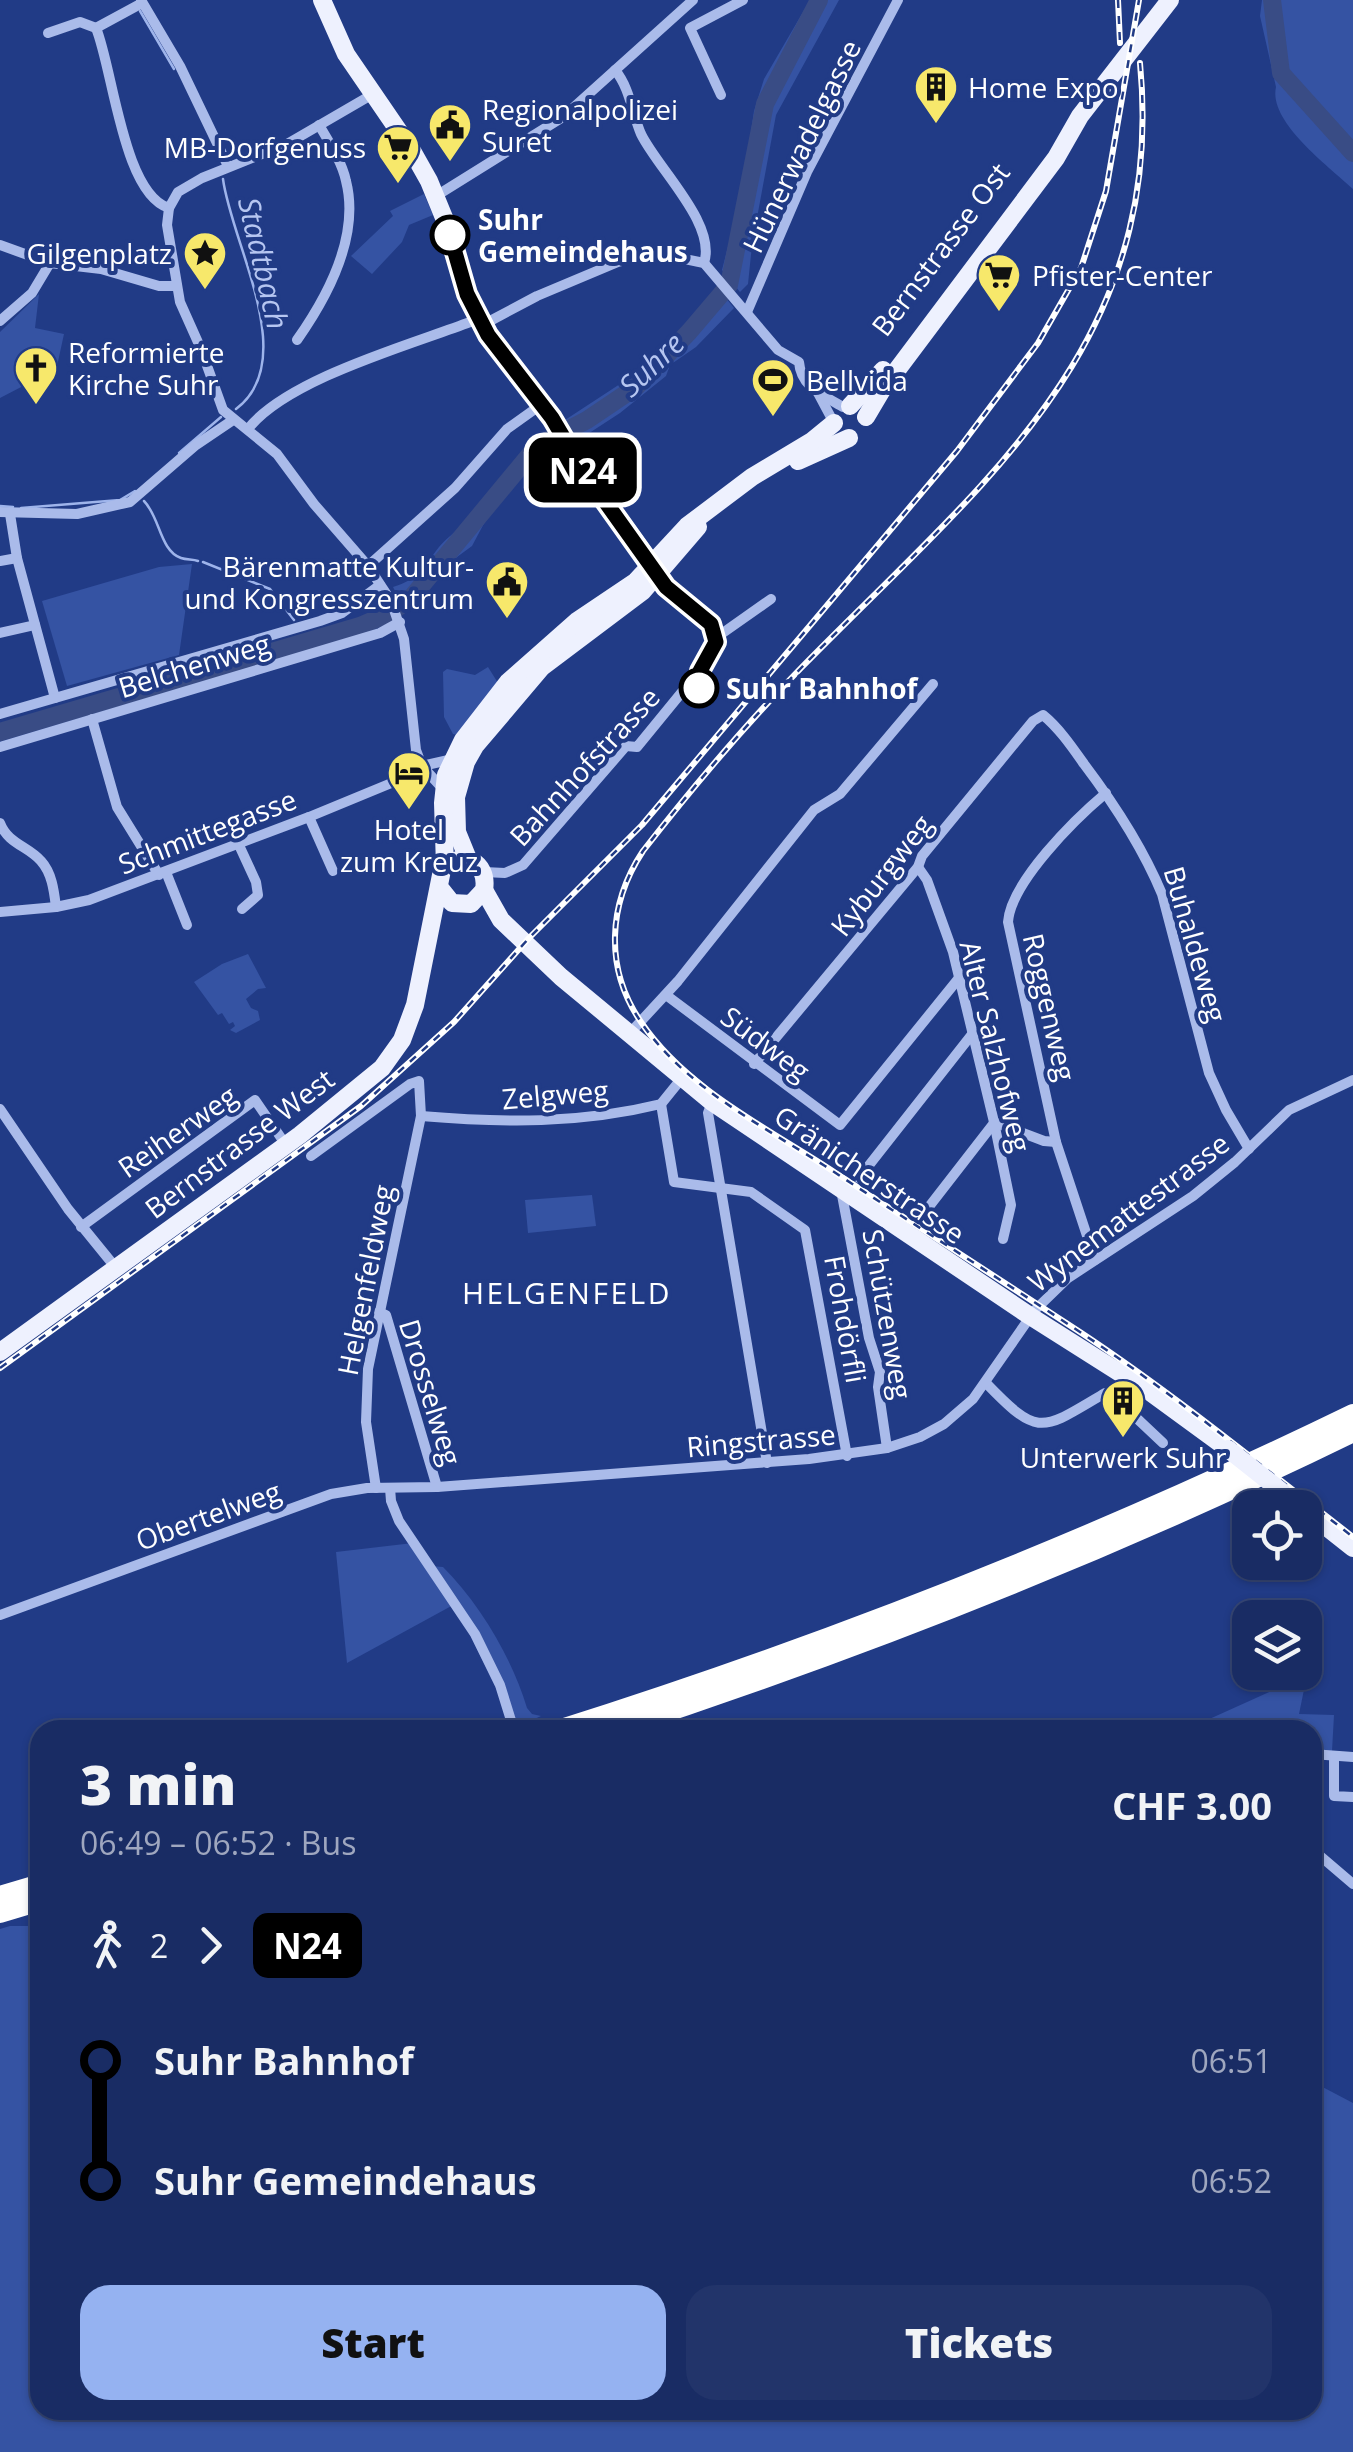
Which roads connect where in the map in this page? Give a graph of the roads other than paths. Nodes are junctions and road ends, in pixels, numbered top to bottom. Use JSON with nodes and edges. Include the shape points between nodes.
{"nodes":[{"id":1,"x":322,"y":0,"type":"edge"},
{"id":2,"x":693,"y":0,"type":"edge"},
{"id":3,"x":743,"y":0,"type":"edge"},
{"id":4,"x":898,"y":0,"type":"edge"},
{"id":5,"x":1170,"y":0,"type":"edge"},
{"id":6,"x":142,"y":2,"type":"edge"},
{"id":7,"x":680,"y":5,"type":"edge"},
{"id":8,"x":667,"y":21,"type":"junction"},
{"id":9,"x":96,"y":28,"type":"junction"},
{"id":10,"x":690,"y":28,"type":"junction"},
{"id":11,"x":48,"y":33,"type":"dead end"},
{"id":12,"x":615,"y":70,"type":"junction"},
{"id":13,"x":373,"y":94,"type":"junction"},
{"id":14,"x":722,"y":95,"type":"dead end"},
{"id":15,"x":319,"y":125,"type":"junction"},
{"id":16,"x":1074,"y":126,"type":"junction"},
{"id":17,"x":228,"y":166,"type":"junction"},
{"id":18,"x":436,"y":196,"type":"junction"},
{"id":19,"x":169,"y":208,"type":"junction"},
{"id":20,"x":0,"y":245,"type":"edge"},
{"id":21,"x":50,"y":263,"type":"junction"},
{"id":22,"x":704,"y":263,"type":"junction"},
{"id":23,"x":176,"y":286,"type":"junction"},
{"id":24,"x":748,"y":312,"type":"junction"},
{"id":25,"x":0,"y":322,"type":"edge"},
{"id":26,"x":480,"y":322,"type":"junction"},
{"id":27,"x":297,"y":340,"type":"dead end"},
{"id":28,"x":818,"y":394,"type":"junction"},
{"id":29,"x":542,"y":404,"type":"junction"},
{"id":30,"x":843,"y":412,"type":"junction"},
{"id":31,"x":866,"y":417,"type":"junction"},
{"id":32,"x":234,"y":420,"type":"junction"},
{"id":33,"x":248,"y":429,"type":"junction"},
{"id":34,"x":849,"y":438,"type":"junction"},
{"id":35,"x":730,"y":495,"type":"junction"},
{"id":36,"x":5,"y":513,"type":"edge"},
{"id":37,"x":17,"y":558,"type":"junction"},
{"id":38,"x":0,"y":561,"type":"edge"},
{"id":39,"x":368,"y":566,"type":"junction"},
{"id":40,"x":655,"y":569,"type":"junction"},
{"id":41,"x":380,"y":585,"type":"junction"},
{"id":42,"x":771,"y":600,"type":"dead end"},
{"id":43,"x":399,"y":620,"type":"junction"},
{"id":44,"x":35,"y":624,"type":"junction"},
{"id":45,"x":0,"y":633,"type":"edge"},
{"id":46,"x":717,"y":637,"type":"junction"},
{"id":47,"x":933,"y":684,"type":"dead end"},
{"id":48,"x":56,"y":698,"type":"junction"},
{"id":49,"x":0,"y":714,"type":"edge"},
{"id":50,"x":1043,"y":715,"type":"joint"},
{"id":51,"x":92,"y":719,"type":"junction"},
{"id":52,"x":0,"y":747,"type":"edge"},
{"id":53,"x":453,"y":759,"type":"junction"},
{"id":54,"x":422,"y":766,"type":"junction"},
{"id":55,"x":444,"y":790,"type":"junction"},
{"id":56,"x":1106,"y":793,"type":"junction"},
{"id":57,"x":309,"y":816,"type":"junction"},
{"id":58,"x":0,"y":823,"type":"edge"},
{"id":59,"x":238,"y":844,"type":"junction"},
{"id":60,"x":468,"y":859,"type":"junction"},
{"id":61,"x":445,"y":866,"type":"junction"},
{"id":62,"x":918,"y":868,"type":"junction"},
{"id":63,"x":333,"y":871,"type":"dead end"},
{"id":64,"x":163,"y":873,"type":"junction"},
{"id":65,"x":484,"y":881,"type":"junction"},
{"id":66,"x":440,"y":888,"type":"junction"},
{"id":67,"x":462,"y":904,"type":"junction"},
{"id":68,"x":56,"y":907,"type":"junction"},
{"id":69,"x":242,"y":909,"type":"dead end"},
{"id":70,"x":0,"y":912,"type":"edge"},
{"id":71,"x":501,"y":920,"type":"junction"},
{"id":72,"x":433,"y":922,"type":"junction"},
{"id":73,"x":188,"y":925,"type":"dead end"},
{"id":74,"x":959,"y":978,"type":"junction"},
{"id":75,"x":666,"y":996,"type":"junction"},
{"id":76,"x":630,"y":1033,"type":"junction"},
{"id":77,"x":973,"y":1033,"type":"junction"},
{"id":78,"x":754,"y":1064,"type":"junction"},
{"id":79,"x":682,"y":1078,"type":"junction"},
{"id":80,"x":1353,"y":1080,"type":"edge"},
{"id":81,"x":712,"y":1102,"type":"junction"},
{"id":82,"x":661,"y":1104,"type":"junction"},
{"id":83,"x":0,"y":1109,"type":"edge"},
{"id":84,"x":420,"y":1116,"type":"junction"},
{"id":85,"x":994,"y":1122,"type":"junction"},
{"id":86,"x":1056,"y":1142,"type":"junction"},
{"id":87,"x":286,"y":1145,"type":"junction"},
{"id":88,"x":1250,"y":1149,"type":"junction"},
{"id":89,"x":311,"y":1156,"type":"dead end"},
{"id":90,"x":852,"y":1184,"type":"junction"},
{"id":91,"x":718,"y":1186,"type":"junction"},
{"id":92,"x":921,"y":1217,"type":"dead end"},
{"id":93,"x":81,"y":1227,"type":"junction"},
{"id":94,"x":1003,"y":1239,"type":"dead end"},
{"id":95,"x":1095,"y":1260,"type":"junction"},
{"id":96,"x":116,"y":1268,"type":"junction"},
{"id":97,"x":380,"y":1312,"type":"junction"},
{"id":98,"x":1030,"y":1316,"type":"junction"},
{"id":99,"x":0,"y":1352,"type":"edge"},
{"id":100,"x":986,"y":1383,"type":"junction"},
{"id":101,"x":1353,"y":1414,"type":"edge"},
{"id":102,"x":1353,"y":1432,"type":"edge"},
{"id":103,"x":1163,"y":1443,"type":"dead end"},
{"id":104,"x":887,"y":1448,"type":"junction"},
{"id":105,"x":847,"y":1456,"type":"junction"},
{"id":106,"x":767,"y":1462,"type":"junction"},
{"id":107,"x":436,"y":1487,"type":"junction"},
{"id":108,"x":376,"y":1488,"type":"junction"},
{"id":109,"x":390,"y":1488,"type":"junction"},
{"id":110,"x":1280,"y":1490,"type":"edge"},
{"id":111,"x":1322,"y":1523,"type":"edge"},
{"id":112,"x":1353,"y":1548,"type":"edge"},
{"id":113,"x":0,"y":1615,"type":"edge"},
{"id":114,"x":511,"y":1720,"type":"edge"},
{"id":115,"x":588,"y":1720,"type":"edge"},
{"id":116,"x":641,"y":1720,"type":"edge"},
{"id":117,"x":1322,"y":1755,"type":"edge"},
{"id":118,"x":1334,"y":1756,"type":"junction"},
{"id":119,"x":1353,"y":1756,"type":"edge"},
{"id":120,"x":1353,"y":1797,"type":"edge"},
{"id":121,"x":1322,"y":1858,"type":"edge"},
{"id":122,"x":1353,"y":1884,"type":"edge"},
{"id":123,"x":30,"y":1887,"type":"edge"},
{"id":124,"x":0,"y":1896,"type":"edge"},
{"id":125,"x":30,"y":1904,"type":"edge"},
{"id":126,"x":0,"y":1913,"type":"edge"}],
"edges":[{"from":1,"to":13,"type":"main road"},
{"from":2,"to":7,"type":"street"},
{"from":3,"to":10,"type":"street"},
{"from":4,"to":24,"type":"street","name":"Hünerwadelgasse","via":[[807,172]]},
{"from":5,"to":16,"type":"main road","name":"Bernstrasse Ost"},
{"from":6,"to":9,"type":"street"},
{"from":6,"to":17,"type":"street"},
{"from":7,"to":8,"type":"street"},
{"from":8,"to":10,"type":"street"},
{"from":8,"to":12,"type":"street"},
{"from":9,"to":11,"type":"street","via":[[80,22]]},
{"from":9,"to":19,"type":"street","via":[[126,144],[150,195]]},
{"from":10,"to":14,"type":"street"},
{"from":12,"to":18,"type":"street","via":[[552,125]]},
{"from":12,"to":22,"type":"street","via":[[641,134],[700,229],[707,245]]},
{"from":13,"to":15,"type":"street"},
{"from":13,"to":18,"type":"main road"},
{"from":15,"to":17,"type":"street","via":[[256,159]]},
{"from":15,"to":27,"type":"street","via":[[350,197],[342,256]]},
{"from":16,"to":30,"type":"main road","name":"Bernstrasse Ost"},
{"from":16,"to":31,"type":"main road","name":"Bernstrasse Ost"},
{"from":17,"to":19,"type":"street","via":[[178,192]]},
{"from":18,"to":26,"type":"main road"},
{"from":19,"to":23,"type":"street"},
{"from":20,"to":21,"type":"street"},
{"from":21,"to":23,"type":"street"},
{"from":21,"to":25,"type":"street","via":[[32,293]]},
{"from":22,"to":24,"type":"street"},
{"from":22,"to":26,"type":"street","via":[[662,256],[618,262]]},
{"from":23,"to":32,"type":"street","via":[[218,401]]},
{"from":24,"to":28,"type":"street","via":[[778,350],[799,362],[802,378]]},
{"from":26,"to":29,"type":"main road"},
{"from":26,"to":33,"type":"street","via":[[324,378]]},
{"from":28,"to":30,"type":"street"},
{"from":28,"to":30,"type":"street"},
{"from":29,"to":39,"type":"street","via":[[507,429],[455,488]]},
{"from":29,"to":40,"type":"main road"},
{"from":30,"to":31,"type":"main road","via":[[862,410]]},
{"from":30,"to":34,"type":"main road","via":[[837,431]]},
{"from":30,"to":35,"type":"main road","name":"Bernstrasse Ost","via":[[812,441]]},
{"from":31,"to":34,"type":"main road","via":[[863,432]]},
{"from":32,"to":33,"type":"street"},
{"from":32,"to":36,"type":"street","via":[[130,502],[76,514]]},
{"from":33,"to":39,"type":"street","via":[[277,454]]},
{"from":34,"to":35,"type":"main road","name":"Bernstrasse Ost"},
{"from":35,"to":40,"type":"main road","name":"Bernstrasse Ost","via":[[676,536]]},
{"from":36,"to":37,"type":"street"},
{"from":37,"to":38,"type":"street"},
{"from":37,"to":44,"type":"street"},
{"from":39,"to":41,"type":"street"},
{"from":40,"to":46,"type":"street"},
{"from":40,"to":53,"type":"main road","via":[[577,621],[508,682]]},
{"from":40,"to":60,"type":"main road","via":[[643,591],[548,661],[475,746],[456,797],[456,832]]},
{"from":41,"to":43,"type":"street"},
{"from":41,"to":48,"type":"street","via":[[320,621]]},
{"from":42,"to":46,"type":"street"},
{"from":43,"to":51,"type":"street","name":"Belchenweg","via":[[380,633]]},
{"from":43,"to":54,"type":"street"},
{"from":44,"to":45,"type":"street"},
{"from":44,"to":48,"type":"street"},
{"from":46,"to":65,"type":"street","name":"Bahnhofstrasse","via":[[709,659],[637,747],[626,746],[523,864]]},
{"from":47,"to":75,"type":"street","via":[[840,794],[814,810]]},
{"from":48,"to":49,"type":"street"},
{"from":50,"to":56,"type":"street","name":"Buhaldeweg"},
{"from":50,"to":62,"type":"street","name":"Kyburgweg"},
{"from":51,"to":52,"type":"street","name":"Belchenweg"},
{"from":51,"to":64,"type":"street","via":[[117,807]]},
{"from":53,"to":54,"type":"street","name":"Schmittegasse"},
{"from":53,"to":55,"type":"main road"},
{"from":54,"to":55,"type":"street"},
{"from":54,"to":57,"type":"street","name":"Schmittegasse"},
{"from":55,"to":61,"type":"main road"},
{"from":56,"to":86,"type":"street","name":"Roggenweg","via":[[1029,875],[1009,907],[1009,935]]},
{"from":56,"to":88,"type":"street","name":"Buhaldeweg","via":[[1162,894],[1210,1073]]},
{"from":57,"to":59,"type":"street","name":"Schmittegasse"},
{"from":57,"to":63,"type":"street"},
{"from":58,"to":68,"type":"street","via":[[9,839],[43,863]]},
{"from":59,"to":64,"type":"street","name":"Schmittegasse"},
{"from":59,"to":69,"type":"street","via":[[258,895]]},
{"from":60,"to":61,"type":"main road"},
{"from":60,"to":65,"type":"main road"},
{"from":61,"to":66,"type":"main road"},
{"from":62,"to":74,"type":"street","name":"Alter Salzhofweg"},
{"from":62,"to":78,"type":"street","name":"Kyburgweg"},
{"from":64,"to":68,"type":"street","name":"Schmittegasse"},
{"from":64,"to":73,"type":"street"},
{"from":65,"to":67,"type":"main road","via":[[477,900]]},
{"from":65,"to":71,"type":"main road","name":"Gränicherstrasse"},
{"from":66,"to":67,"type":"main road"},
{"from":66,"to":72,"type":"main road","name":"Bernstrasse West"},
{"from":67,"to":71,"type":"main road","name":"Gränicherstrasse"},
{"from":67,"to":72,"type":"main road"},
{"from":68,"to":70,"type":"street","name":"Schmittegasse"},
{"from":71,"to":76,"type":"main road","name":"Gränicherstrasse"},
{"from":72,"to":87,"type":"main road","name":"Bernstrasse West","via":[[414,1005],[394,1054]]},
{"from":74,"to":77,"type":"street","name":"Alter Salzhofweg"},
{"from":74,"to":78,"type":"street","name":"Südweg","via":[[840,1125]]},
{"from":75,"to":76,"type":"street"},
{"from":75,"to":78,"type":"street","name":"Südweg"},
{"from":76,"to":79,"type":"main road","name":"Gränicherstrasse"},
{"from":77,"to":85,"type":"street","name":"Alter Salzhofweg"},
{"from":77,"to":90,"type":"street"},
{"from":79,"to":81,"type":"main road","name":"Gränicherstrasse"},
{"from":79,"to":82,"type":"street"},
{"from":80,"to":88,"type":"street","name":"Wynemattestrasse","via":[[1289,1110]]},
{"from":81,"to":90,"type":"main road","name":"Gränicherstrasse"},
{"from":81,"to":91,"type":"street"},
{"from":82,"to":84,"type":"street","name":"Zelgweg","via":[[556,1122]]},
{"from":82,"to":91,"type":"street","name":"Frohdörfli","via":[[674,1182]]},
{"from":83,"to":93,"type":"street"},
{"from":84,"to":89,"type":"street","name":"Helgenfeldweg","via":[[419,1081]]},
{"from":84,"to":97,"type":"street","name":"Helgenfeldweg"},
{"from":85,"to":86,"type":"street"},
{"from":85,"to":92,"type":"street"},
{"from":85,"to":94,"type":"street","name":"Alter Salzhofweg","via":[[1012,1205]]},
{"from":86,"to":95,"type":"street","name":"Roggenweg"},
{"from":87,"to":93,"type":"street","name":"Reiherweg","via":[[254,1100]]},
{"from":87,"to":96,"type":"main road","name":"Bernstrasse West"},
{"from":88,"to":95,"type":"street","name":"Wynemattestrasse","via":[[1194,1196]]},
{"from":90,"to":98,"type":"main road","name":"Gränicherstrasse"},
{"from":90,"to":104,"type":"street","name":"Schützenweg","via":[[842,1196],[880,1372]]},
{"from":91,"to":105,"type":"street","name":"Frohdörfli","via":[[751,1192],[805,1230]]},
{"from":91,"to":106,"type":"street"},
{"from":93,"to":96,"type":"street"},
{"from":95,"to":98,"type":"street","name":"Wynemattestrasse"},
{"from":96,"to":99,"type":"main road","name":"Bernstrasse West"},
{"from":97,"to":107,"type":"street","name":"Drosselweg"},
{"from":97,"to":108,"type":"street","name":"Helgenfeldweg","via":[[366,1398]]},
{"from":98,"to":100,"type":"street","name":"Ringstrasse"},
{"from":98,"to":110,"type":"main road","name":"Gränicherstrasse","bridge":true,"via":[[1150,1392]]},
{"from":100,"to":103,"type":"street","via":[[1036,1424],[1111,1394]]},
{"from":100,"to":104,"type":"street","name":"Ringstrasse","via":[[944,1424]]},
{"from":101,"to":115,"type":"highway","via":[[973,1582]]},
{"from":102,"to":116,"type":"highway","via":[[994,1592]]},
{"from":104,"to":105,"type":"street","name":"Ringstrasse"},
{"from":105,"to":106,"type":"street","name":"Ringstrasse"},
{"from":106,"to":107,"type":"street","name":"Ringstrasse"},
{"from":107,"to":109,"type":"street","name":"Obertelweg"},
{"from":108,"to":109,"type":"street","name":"Obertelweg"},
{"from":108,"to":113,"type":"street","name":"Obertelweg","via":[[327,1496]]},
{"from":109,"to":114,"type":"street","via":[[399,1520],[489,1659]]},
{"from":111,"to":112,"type":"main road","name":"Gränicherstrasse"},
{"from":117,"to":118,"type":"street"},
{"from":118,"to":119,"type":"street"},
{"from":118,"to":120,"type":"street","via":[[1334,1796]]},
{"from":121,"to":122,"type":"street"},
{"from":123,"to":124,"type":"highway"},
{"from":125,"to":126,"type":"highway"}]}
